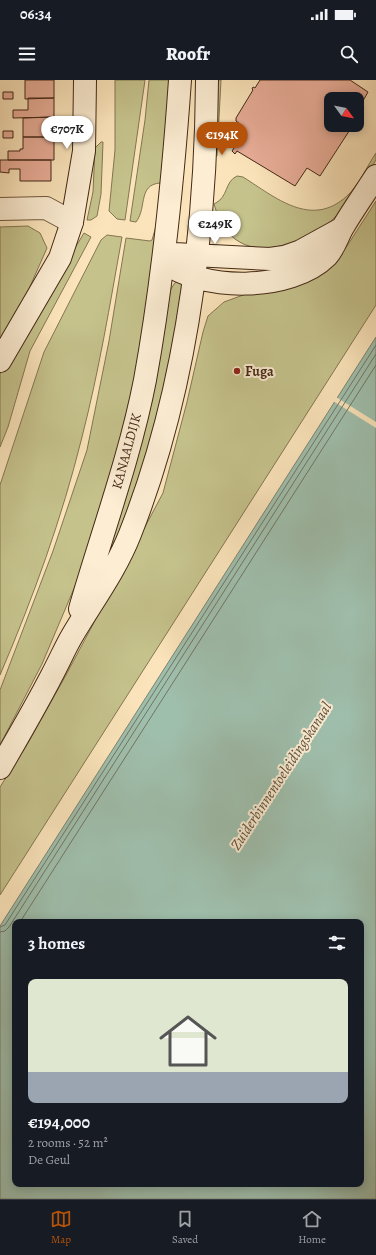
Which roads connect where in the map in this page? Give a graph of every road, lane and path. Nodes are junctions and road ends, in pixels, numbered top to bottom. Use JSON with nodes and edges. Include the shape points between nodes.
{"nodes":[{"id":1,"x":85,"y":80,"type":"edge"},
{"id":2,"x":180,"y":80,"type":"edge"},
{"id":3,"x":207,"y":80,"type":"edge"},
{"id":4,"x":376,"y":176,"type":"edge"},
{"id":5,"x":0,"y":209,"type":"edge"},
{"id":6,"x":72,"y":222,"type":"junction"},
{"id":7,"x":163,"y":262,"type":"junction"},
{"id":8,"x":196,"y":266,"type":"junction"},
{"id":9,"x":0,"y":361,"type":"edge"},
{"id":10,"x":71,"y":637,"type":"junction"},
{"id":11,"x":0,"y":768,"type":"edge"}],
"edges":[{"from":1,"to":6,"type":"main road","via":[[84,152]]},
{"from":2,"to":7,"type":"main road","name":"KANAALDIJK","via":[[172,194]]},
{"from":3,"to":8,"type":"main road","name":"KANAALDIJK","via":[[204,174]]},
{"from":4,"to":8,"type":"main road","via":[[342,229],[301,251],[284,257]]},
{"from":5,"to":6,"type":"main road","via":[[46,208]]},
{"from":6,"to":9,"type":"main road","via":[[60,258]]},
{"from":7,"to":8,"type":"main road","via":[[174,254]]},
{"from":7,"to":10,"type":"main road","name":"KANAALDIJK","via":[[145,381],[118,482]]},
{"from":8,"to":10,"type":"main road","name":"KANAALDIJK","via":[[177,380],[145,493],[130,535],[112,572]]},
{"from":10,"to":11,"type":"main road","name":"KANAALDIJK"}]}
